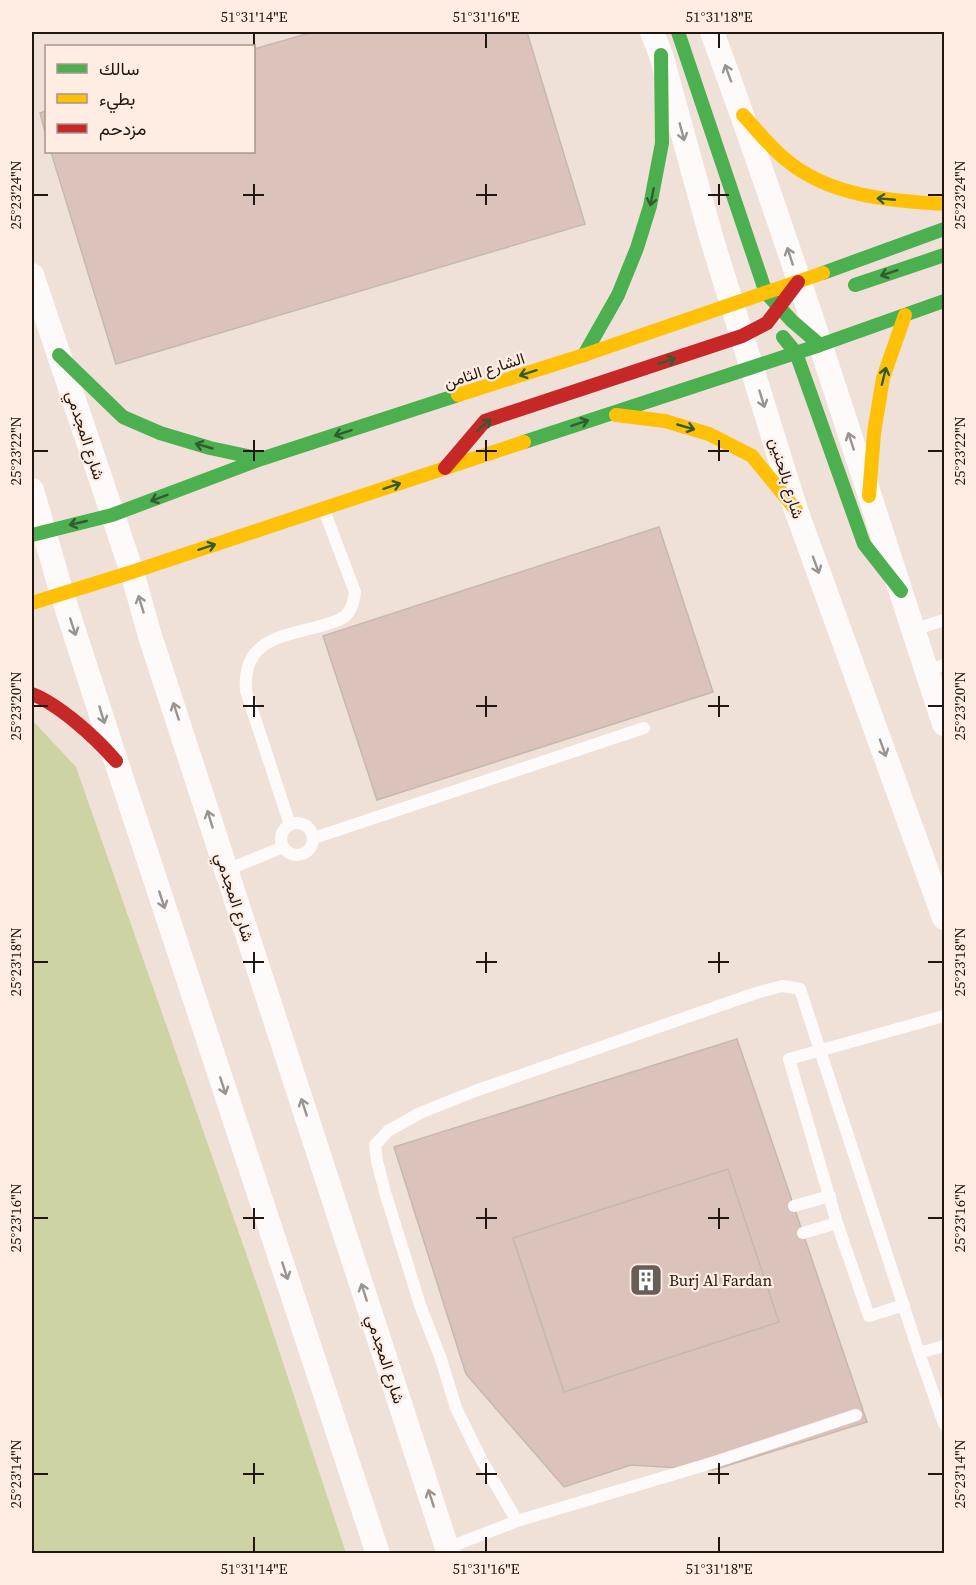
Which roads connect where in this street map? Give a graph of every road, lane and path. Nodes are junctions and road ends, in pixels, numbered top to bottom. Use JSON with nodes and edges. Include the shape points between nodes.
{"nodes":[{"id":1,"x":652,"y":32,"type":"edge"},
{"id":2,"x":678,"y":32,"type":"edge"},
{"id":3,"x":712,"y":32,"type":"edge"},
{"id":4,"x":661,"y":55,"type":"junction"},
{"id":5,"x":743,"y":115,"type":"junction"},
{"id":6,"x":945,"y":204,"type":"edge"},
{"id":7,"x":945,"y":229,"type":"edge"},
{"id":8,"x":945,"y":255,"type":"edge"},
{"id":9,"x":32,"y":276,"type":"edge"},
{"id":10,"x":842,"y":289,"type":"dead end"},
{"id":11,"x":766,"y":293,"type":"junction"},
{"id":12,"x":803,"y":301,"type":"junction"},
{"id":13,"x":945,"y":301,"type":"edge"},
{"id":14,"x":733,"y":304,"type":"junction"},
{"id":15,"x":778,"y":306,"type":"junction"},
{"id":16,"x":904,"y":315,"type":"junction"},
{"id":17,"x":767,"y":323,"type":"junction"},
{"id":18,"x":742,"y":336,"type":"junction"},
{"id":19,"x":820,"y":345,"type":"junction"},
{"id":20,"x":769,"y":348,"type":"junction"},
{"id":21,"x":796,"y":353,"type":"junction"},
{"id":22,"x":59,"y":355,"type":"junction"},
{"id":23,"x":584,"y":355,"type":"junction"},
{"id":24,"x":608,"y":414,"type":"junction"},
{"id":25,"x":261,"y":459,"type":"junction"},
{"id":26,"x":445,"y":468,"type":"junction"},
{"id":27,"x":32,"y":490,"type":"edge"},
{"id":28,"x":869,"y":496,"type":"junction"},
{"id":29,"x":324,"y":509,"type":"junction"},
{"id":30,"x":796,"y":510,"type":"junction"},
{"id":31,"x":112,"y":515,"type":"junction"},
{"id":32,"x":38,"y":533,"type":"edge"},
{"id":33,"x":132,"y":572,"type":"junction"},
{"id":34,"x":901,"y":591,"type":"junction"},
{"id":35,"x":62,"y":594,"type":"junction"},
{"id":36,"x":32,"y":603,"type":"edge"},
{"id":37,"x":945,"y":620,"type":"edge"},
{"id":38,"x":913,"y":630,"type":"junction"},
{"id":39,"x":936,"y":667,"type":"edge"},
{"id":40,"x":32,"y":694,"type":"edge"},
{"id":41,"x":945,"y":724,"type":"edge"},
{"id":42,"x":644,"y":728,"type":"dead end"},
{"id":43,"x":116,"y":761,"type":"junction"},
{"id":44,"x":290,"y":825,"type":"junction"},
{"id":45,"x":314,"y":838,"type":"junction"},
{"id":46,"x":283,"y":847,"type":"junction"},
{"id":47,"x":226,"y":870,"type":"junction"},
{"id":48,"x":945,"y":918,"type":"edge"},
{"id":49,"x":945,"y":1016,"type":"edge"},
{"id":50,"x":821,"y":1049,"type":"junction"},
{"id":51,"x":830,"y":1196,"type":"junction"},
{"id":52,"x":794,"y":1206,"type":"dead end"},
{"id":53,"x":837,"y":1222,"type":"junction"},
{"id":54,"x":803,"y":1233,"type":"dead end"},
{"id":55,"x":904,"y":1305,"type":"junction"},
{"id":56,"x":945,"y":1346,"type":"edge"},
{"id":57,"x":919,"y":1353,"type":"junction"},
{"id":58,"x":856,"y":1415,"type":"dead end"},
{"id":59,"x":945,"y":1424,"type":"edge"},
{"id":60,"x":517,"y":1521,"type":"junction"},
{"id":61,"x":448,"y":1551,"type":"edge"},
{"id":62,"x":378,"y":1554,"type":"edge"}],
"edges":[{"from":1,"to":4,"type":"street","name":"شارع بالحنين"},
{"from":2,"to":11,"type":"street"},
{"from":5,"to":3,"type":"street","one_way":true},
{"from":4,"to":14,"type":"street","name":"شارع بالحنين","one_way":true},
{"from":4,"to":23,"type":"street","one_way":true,"via":[[662,143],[650,206],[618,295]]},
{"from":6,"to":5,"type":"street","one_way":true,"via":[[868,197],[828,185],[789,163]]},
{"from":12,"to":5,"type":"street","one_way":true},
{"from":7,"to":12,"type":"street","name":"الشارع الثامن"},
{"from":8,"to":10,"type":"street","one_way":true},
{"from":9,"to":22,"type":"street","name":"شارع المجدمي"},
{"from":11,"to":12,"type":"street","name":"الشارع الثامن"},
{"from":11,"to":14,"type":"street","name":"الشارع الثامن"},
{"from":11,"to":15,"type":"street"},
{"from":12,"to":15,"type":"street"},
{"from":12,"to":15,"type":"street"},
{"from":12,"to":19,"type":"street"},
{"from":12,"to":20,"type":"street"},
{"from":13,"to":16,"type":"street"},
{"from":14,"to":17,"type":"street"},
{"from":14,"to":18,"type":"street","name":"شارع بالحنين"},
{"from":14,"to":23,"type":"street","name":"الشارع الثامن"},
{"from":15,"to":17,"type":"street"},
{"from":16,"to":19,"type":"street"},
{"from":28,"to":16,"type":"street","one_way":true,"via":[[883,378]]},
{"from":17,"to":18,"type":"street"},
{"from":17,"to":20,"type":"street"},
{"from":18,"to":20,"type":"street","name":"شارع بالحنين"},
{"from":26,"to":18,"type":"street","one_way":true,"via":[[485,420]]},
{"from":19,"to":21,"type":"street"},
{"from":28,"to":19,"type":"street","one_way":true},
{"from":20,"to":21,"type":"street"},
{"from":20,"to":21,"type":"street"},
{"from":20,"to":24,"type":"street"},
{"from":20,"to":30,"type":"street","name":"شارع بالحنين","one_way":true},
{"from":21,"to":34,"type":"street","via":[[864,544]]},
{"from":25,"to":22,"type":"street","one_way":true,"via":[[170,436],[123,417]]},
{"from":22,"to":31,"type":"street","name":"شارع المجدمي"},
{"from":23,"to":25,"type":"street","name":"الشارع الثامن","one_way":true},
{"from":26,"to":24,"type":"street","one_way":true},
{"from":24,"to":30,"type":"street","one_way":true,"via":[[665,422],[709,434],[752,456]]},
{"from":25,"to":31,"type":"street","name":"الشارع الثامن","one_way":true},
{"from":29,"to":26,"type":"street","one_way":true},
{"from":27,"to":32,"type":"street"},
{"from":28,"to":34,"type":"street"},
{"from":33,"to":29,"type":"street","one_way":true},
{"from":29,"to":44,"type":"lane","via":[[355,592],[353,606],[345,617],[332,623],[269,641],[252,657],[245,679]]},
{"from":30,"to":48,"type":"street","name":"شارع بالحنين","one_way":true},
{"from":31,"to":32,"type":"street","name":"الشارع الثامن","one_way":true},
{"from":31,"to":33,"type":"street","name":"شارع المجدمي"},
{"from":32,"to":35,"type":"street"},
{"from":33,"to":35,"type":"street"},
{"from":47,"to":33,"type":"street","name":"شارع المجدمي","one_way":true},
{"from":34,"to":38,"type":"street"},
{"from":35,"to":36,"type":"street"},
{"from":35,"to":43,"type":"street","one_way":true},
{"from":37,"to":38,"type":"lane"},
{"from":38,"to":39,"type":"street"},
{"from":39,"to":41,"type":"street"},
{"from":40,"to":43,"type":"street","via":[[48,700]]},
{"from":42,"to":45,"type":"lane"},
{"from":43,"to":62,"type":"street","one_way":true},
{"from":44,"to":45,"type":"lane","via":[[308,827]]},
{"from":44,"to":46,"type":"lane","via":[[282,834]]},
{"from":45,"to":46,"type":"lane","via":[[305,853],[293,855]]},
{"from":46,"to":47,"type":"lane"},
{"from":61,"to":47,"type":"street","name":"شارع المجدمي","one_way":true},
{"from":49,"to":50,"type":"lane"},
{"from":50,"to":51,"type":"lane","via":[[789,1059]]},
{"from":50,"to":55,"type":"lane"},
{"from":50,"to":60,"type":"lane","via":[[800,989],[782,986],[475,1091],[420,1113],[388,1131],[375,1145],[385,1192],[456,1408]]},
{"from":51,"to":52,"type":"lane"},
{"from":51,"to":53,"type":"lane"},
{"from":53,"to":54,"type":"lane"},
{"from":53,"to":55,"type":"lane","via":[[868,1316]]},
{"from":55,"to":57,"type":"lane"},
{"from":56,"to":57,"type":"lane"},
{"from":57,"to":59,"type":"lane"},
{"from":58,"to":60,"type":"lane"},
{"from":60,"to":61,"type":"lane"}]}
